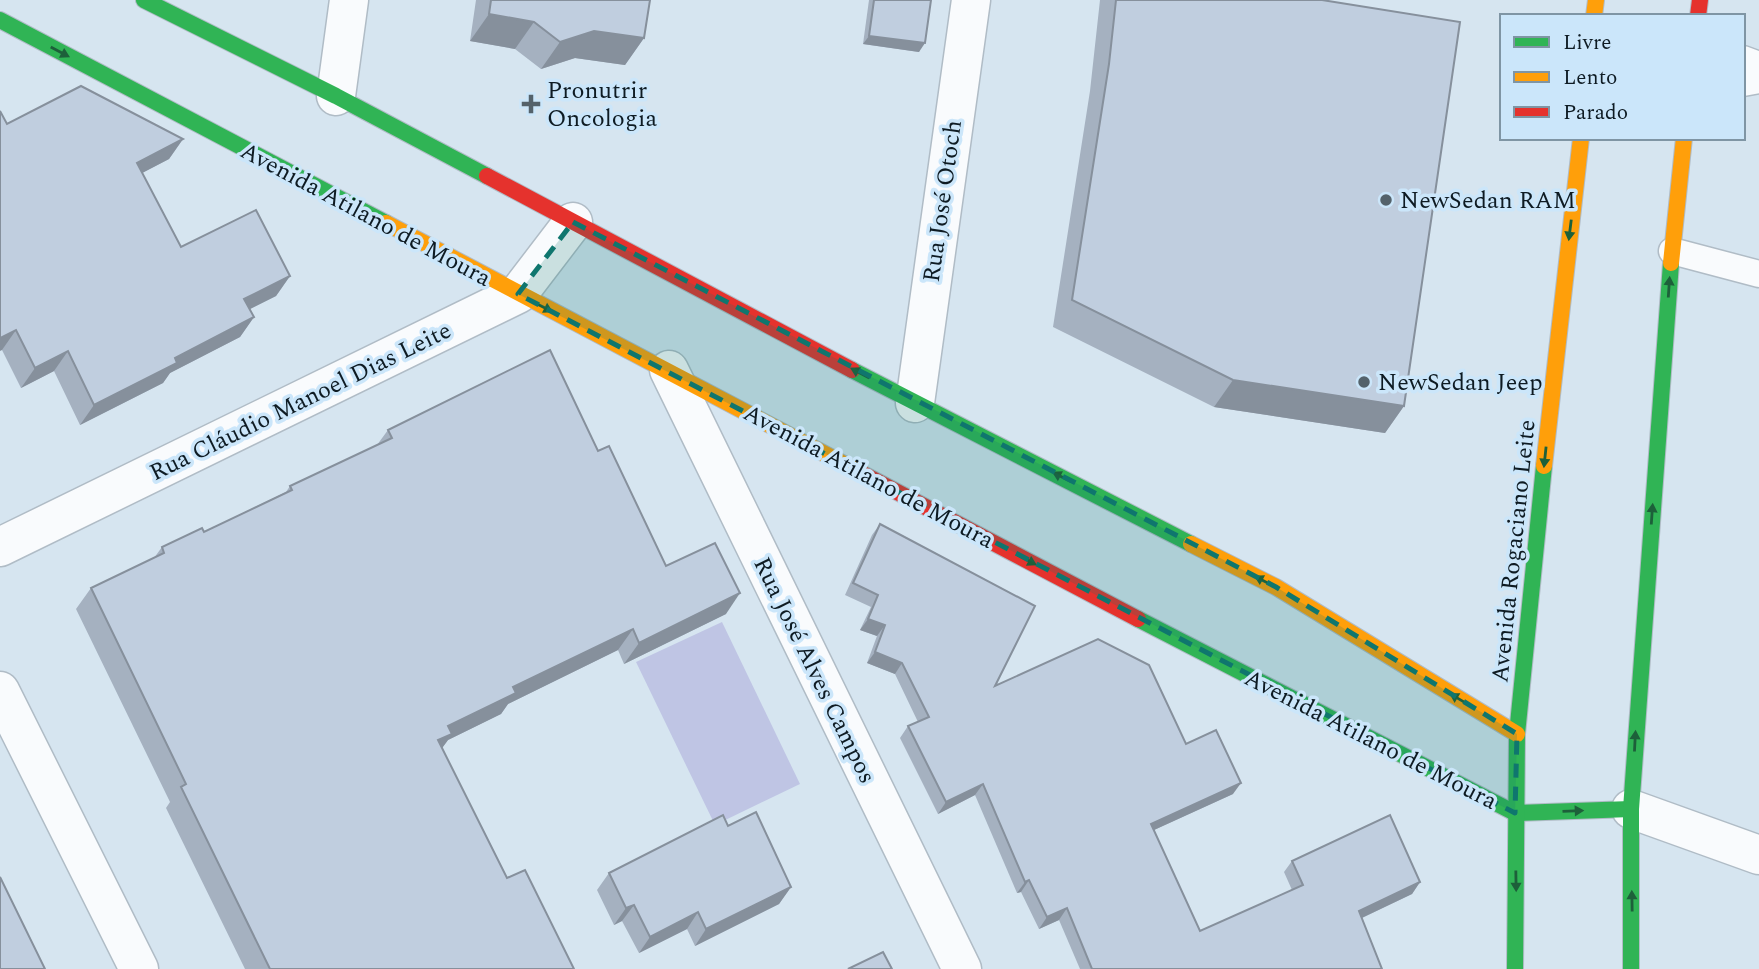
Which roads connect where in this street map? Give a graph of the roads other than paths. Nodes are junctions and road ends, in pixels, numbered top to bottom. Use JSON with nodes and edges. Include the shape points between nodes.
{"nodes":[{"id":1,"x":144,"y":0,"type":"edge"},
{"id":2,"x":349,"y":0,"type":"edge"},
{"id":3,"x":971,"y":0,"type":"edge"},
{"id":4,"x":0,"y":20,"type":"edge"},
{"id":5,"x":336,"y":96,"type":"junction"},
{"id":6,"x":1581,"y":140,"type":"edge"},
{"id":7,"x":1684,"y":140,"type":"edge"},
{"id":8,"x":573,"y":222,"type":"junction"},
{"id":9,"x":1672,"y":251,"type":"junction"},
{"id":10,"x":1759,"y":274,"type":"edge"},
{"id":11,"x":518,"y":294,"type":"junction"},
{"id":12,"x":669,"y":370,"type":"junction"},
{"id":13,"x":915,"y":403,"type":"junction"},
{"id":14,"x":0,"y":547,"type":"edge"},
{"id":15,"x":0,"y":691,"type":"edge"},
{"id":16,"x":1517,"y":734,"type":"junction"},
{"id":17,"x":1632,"y":809,"type":"junction"},
{"id":18,"x":1515,"y":813,"type":"junction"},
{"id":19,"x":1759,"y":855,"type":"edge"},
{"id":20,"x":139,"y":969,"type":"edge"},
{"id":21,"x":962,"y":969,"type":"edge"},
{"id":22,"x":1515,"y":969,"type":"edge"},
{"id":23,"x":1631,"y":969,"type":"edge"}],
"edges":[{"from":1,"to":5,"type":"street"},
{"from":2,"to":5,"type":"street"},
{"from":3,"to":13,"type":"street","name":"Rua José Otoch"},
{"from":4,"to":11,"type":"street","name":"Avenida Atilano de Moura","one_way":true},
{"from":5,"to":8,"type":"street"},
{"from":6,"to":16,"type":"street","name":"Avenida Rogaciano Leite","one_way":true},
{"from":7,"to":9,"type":"street"},
{"from":8,"to":11,"type":"street","name":"Rua Cláudio Manoel Dias Leite"},
{"from":13,"to":8,"type":"street","one_way":true},
{"from":9,"to":10,"type":"lane"},
{"from":17,"to":9,"type":"street","one_way":true},
{"from":11,"to":12,"type":"street","name":"Avenida Atilano de Moura","one_way":true},
{"from":11,"to":14,"type":"street","name":"Rua Cláudio Manoel Dias Leite"},
{"from":12,"to":18,"type":"street","name":"Avenida Atilano de Moura","one_way":true},
{"from":12,"to":21,"type":"street","name":"Rua José Alves Campos"},
{"from":16,"to":13,"type":"street","one_way":true,"via":[[1276,587]]},
{"from":15,"to":20,"type":"street"},
{"from":16,"to":18,"type":"street","name":"Avenida Rogaciano Leite"},
{"from":18,"to":17,"type":"street","name":"Avenida Atilano de Moura","one_way":true},
{"from":17,"to":19,"type":"street","name":"Avenida Atilano de Moura"},
{"from":23,"to":17,"type":"street","one_way":true},
{"from":18,"to":22,"type":"street","name":"Avenida Rogaciano Leite","one_way":true}]}
